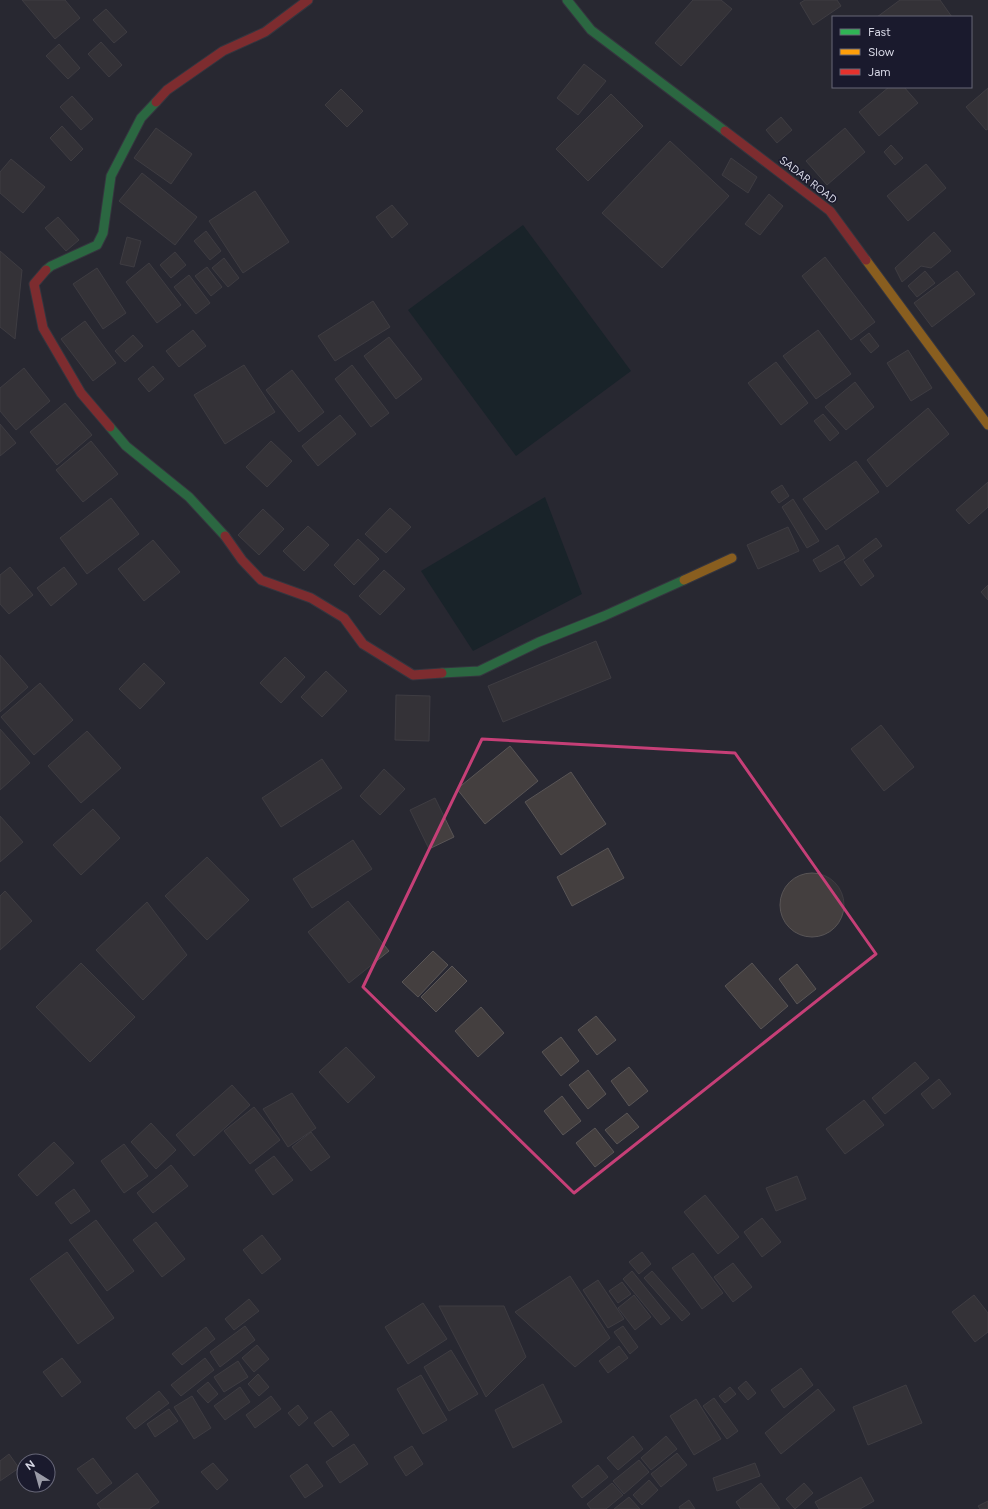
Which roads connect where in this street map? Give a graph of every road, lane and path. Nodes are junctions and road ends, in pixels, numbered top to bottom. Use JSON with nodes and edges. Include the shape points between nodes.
{"nodes":[{"id":1,"x":308,"y":0,"type":"edge"},
{"id":2,"x":567,"y":0,"type":"edge"},
{"id":3,"x":988,"y":425,"type":"edge"},
{"id":4,"x":732,"y":558,"type":"dead end"}],
"edges":[{"from":1,"to":4,"type":"street","via":[[265,32],[223,51],[167,90],[141,118],[111,176],[103,233],[97,245],[52,266],[40,275],[34,284],[43,328],[82,393],[126,446],[189,497],[261,580],[311,598],[344,618],[363,644],[413,675],[479,671],[539,642],[604,616]]},
{"from":2,"to":3,"type":"street","name":"SADAR ROAD","via":[[591,30],[830,211]]}]}
